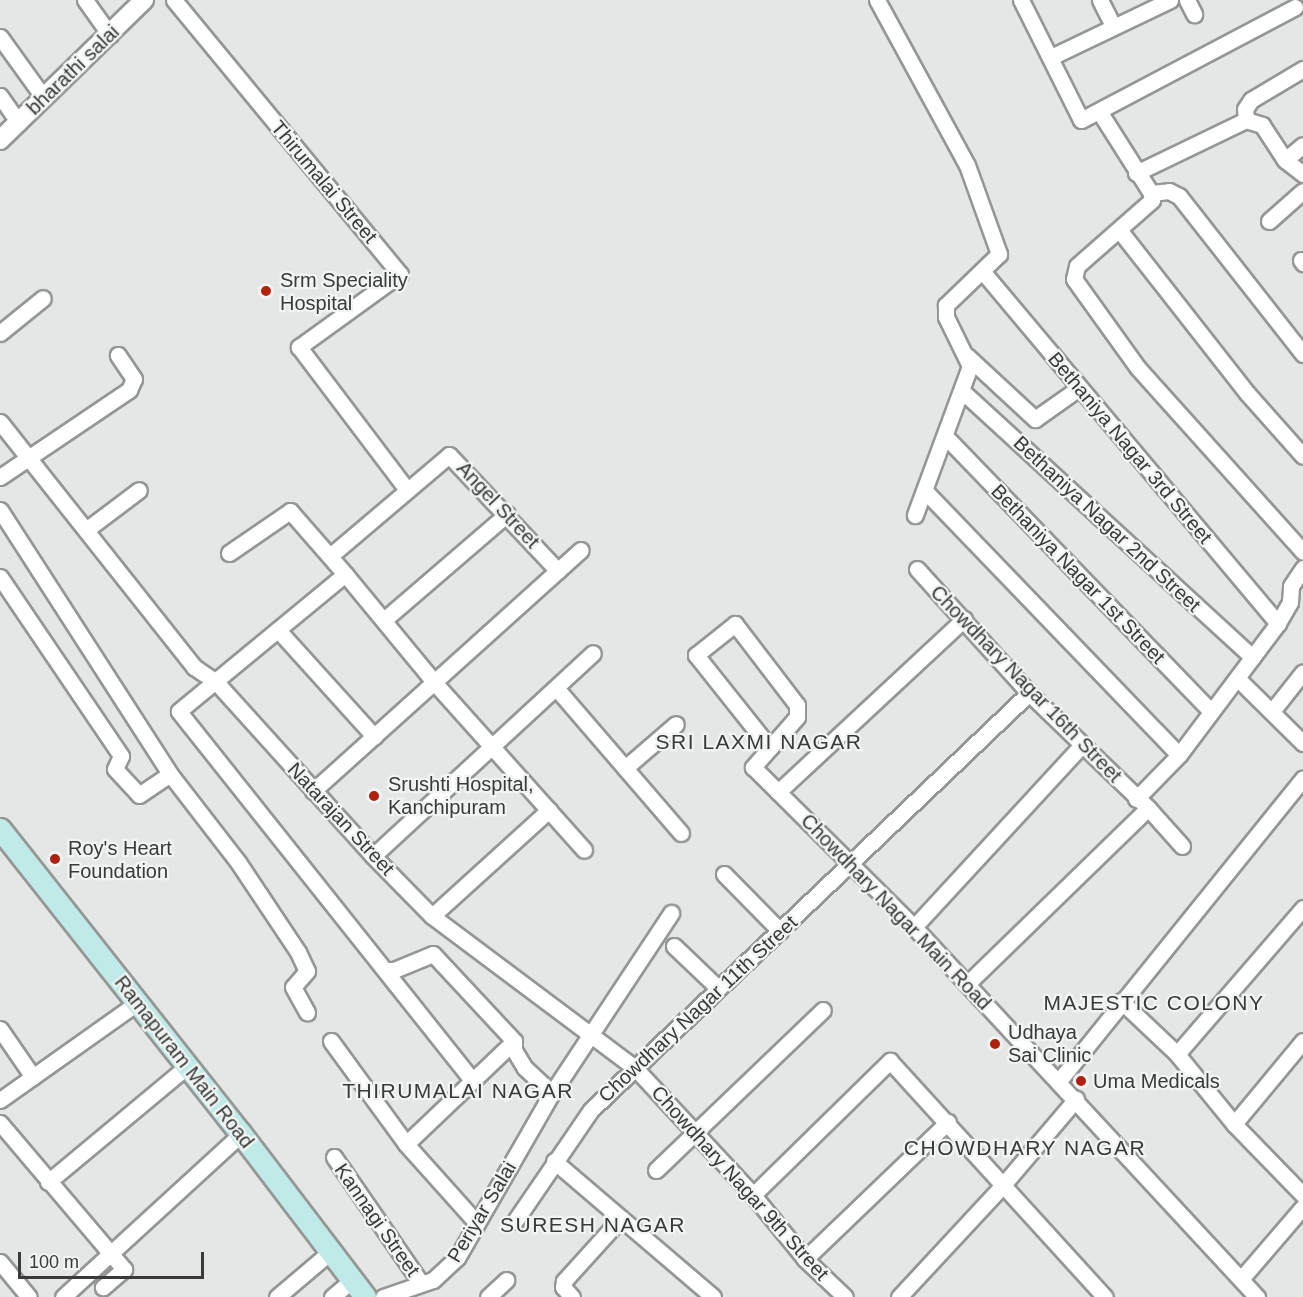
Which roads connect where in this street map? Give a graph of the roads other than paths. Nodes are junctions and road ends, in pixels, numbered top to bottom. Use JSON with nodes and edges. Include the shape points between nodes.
{"nodes":[{"id":1,"x":85,"y":0,"type":"edge"},
{"id":2,"x":144,"y":0,"type":"edge"},
{"id":3,"x":174,"y":0,"type":"edge"},
{"id":4,"x":877,"y":0,"type":"edge"},
{"id":5,"x":1021,"y":0,"type":"edge"},
{"id":6,"x":1100,"y":0,"type":"edge"},
{"id":7,"x":1170,"y":0,"type":"edge"},
{"id":8,"x":1187,"y":0,"type":"edge"},
{"id":9,"x":1296,"y":8,"type":"edge"},
{"id":10,"x":1194,"y":14,"type":"dead end"},
{"id":11,"x":1112,"y":24,"type":"junction"},
{"id":12,"x":110,"y":34,"type":"junction"},
{"id":13,"x":0,"y":37,"type":"edge"},
{"id":14,"x":1051,"y":57,"type":"junction"},
{"id":15,"x":1303,"y":69,"type":"edge"},
{"id":16,"x":0,"y":96,"type":"edge"},
{"id":17,"x":44,"y":98,"type":"junction"},
{"id":18,"x":1099,"y":111,"type":"junction"},
{"id":19,"x":1246,"y":120,"type":"junction"},
{"id":20,"x":19,"y":123,"type":"junction"},
{"id":21,"x":0,"y":140,"type":"edge"},
{"id":22,"x":1303,"y":145,"type":"edge"},
{"id":23,"x":1285,"y":160,"type":"junction"},
{"id":24,"x":1136,"y":173,"type":"junction"},
{"id":25,"x":1303,"y":174,"type":"edge"},
{"id":26,"x":1303,"y":191,"type":"edge"},
{"id":27,"x":1151,"y":192,"type":"junction"},
{"id":28,"x":1269,"y":221,"type":"dead end"},
{"id":29,"x":1120,"y":231,"type":"junction"},
{"id":30,"x":983,"y":272,"type":"junction"},
{"id":31,"x":44,"y":298,"type":"dead end"},
{"id":32,"x":0,"y":333,"type":"edge"},
{"id":33,"x":1303,"y":354,"type":"edge"},
{"id":34,"x":118,"y":355,"type":"dead end"},
{"id":35,"x":967,"y":356,"type":"junction"},
{"id":36,"x":1079,"y":388,"type":"junction"},
{"id":37,"x":962,"y":391,"type":"junction"},
{"id":38,"x":0,"y":422,"type":"edge"},
{"id":39,"x":945,"y":436,"type":"junction"},
{"id":40,"x":1303,"y":456,"type":"edge"},
{"id":41,"x":27,"y":457,"type":"junction"},
{"id":42,"x":0,"y":477,"type":"edge"},
{"id":43,"x":139,"y":490,"type":"dead end"},
{"id":44,"x":407,"y":490,"type":"junction"},
{"id":45,"x":925,"y":491,"type":"junction"},
{"id":46,"x":0,"y":510,"type":"edge"},
{"id":47,"x":507,"y":514,"type":"junction"},
{"id":48,"x":915,"y":515,"type":"dead end"},
{"id":49,"x":86,"y":530,"type":"junction"},
{"id":50,"x":581,"y":550,"type":"dead end"},
{"id":51,"x":1303,"y":552,"type":"edge"},
{"id":52,"x":229,"y":553,"type":"dead end"},
{"id":53,"x":330,"y":556,"type":"junction"},
{"id":54,"x":1303,"y":568,"type":"edge"},
{"id":55,"x":916,"y":569,"type":"dead end"},
{"id":56,"x":558,"y":571,"type":"junction"},
{"id":57,"x":345,"y":574,"type":"junction"},
{"id":58,"x":0,"y":577,"type":"edge"},
{"id":59,"x":384,"y":619,"type":"junction"},
{"id":60,"x":964,"y":619,"type":"junction"},
{"id":61,"x":1278,"y":622,"type":"junction"},
{"id":62,"x":279,"y":632,"type":"junction"},
{"id":63,"x":593,"y":653,"type":"dead end"},
{"id":64,"x":1252,"y":657,"type":"junction"},
{"id":65,"x":1303,"y":672,"type":"edge"},
{"id":66,"x":1237,"y":678,"type":"junction"},
{"id":67,"x":216,"y":682,"type":"junction"},
{"id":68,"x":434,"y":682,"type":"junction"},
{"id":69,"x":557,"y":689,"type":"junction"},
{"id":70,"x":1029,"y":693,"type":"junction"},
{"id":71,"x":1272,"y":710,"type":"junction"},
{"id":72,"x":1211,"y":711,"type":"junction"},
{"id":73,"x":676,"y":724,"type":"dead end"},
{"id":74,"x":375,"y":736,"type":"junction"},
{"id":75,"x":1303,"y":743,"type":"edge"},
{"id":76,"x":1081,"y":746,"type":"junction"},
{"id":77,"x":494,"y":747,"type":"junction"},
{"id":78,"x":770,"y":748,"type":"junction"},
{"id":79,"x":1179,"y":755,"type":"junction"},
{"id":80,"x":626,"y":768,"type":"junction"},
{"id":81,"x":170,"y":774,"type":"junction"},
{"id":82,"x":1303,"y":778,"type":"edge"},
{"id":83,"x":313,"y":791,"type":"junction"},
{"id":84,"x":778,"y":792,"type":"junction"},
{"id":85,"x":1142,"y":804,"type":"junction"},
{"id":86,"x":549,"y":810,"type":"junction"},
{"id":87,"x":0,"y":829,"type":"edge"},
{"id":88,"x":681,"y":833,"type":"dead end"},
{"id":89,"x":1182,"y":846,"type":"dead end"},
{"id":90,"x":584,"y":850,"type":"dead end"},
{"id":91,"x":373,"y":856,"type":"junction"},
{"id":92,"x":851,"y":864,"type":"junction"},
{"id":93,"x":724,"y":874,"type":"dead end"},
{"id":94,"x":1303,"y":908,"type":"edge"},
{"id":95,"x":671,"y":913,"type":"dead end"},
{"id":96,"x":432,"y":916,"type":"junction"},
{"id":97,"x":914,"y":927,"type":"junction"},
{"id":98,"x":780,"y":931,"type":"junction"},
{"id":99,"x":674,"y":946,"type":"dead end"},
{"id":100,"x":384,"y":970,"type":"junction"},
{"id":101,"x":967,"y":984,"type":"junction"},
{"id":102,"x":718,"y":988,"type":"junction"},
{"id":103,"x":1121,"y":1001,"type":"junction"},
{"id":104,"x":137,"y":1003,"type":"junction"},
{"id":105,"x":823,"y":1010,"type":"dead end"},
{"id":106,"x":308,"y":1012,"type":"dead end"},
{"id":107,"x":0,"y":1029,"type":"edge"},
{"id":108,"x":591,"y":1034,"type":"junction"},
{"id":109,"x":330,"y":1041,"type":"dead end"},
{"id":110,"x":514,"y":1041,"type":"junction"},
{"id":111,"x":1303,"y":1041,"type":"edge"},
{"id":112,"x":1177,"y":1054,"type":"junction"},
{"id":113,"x":187,"y":1066,"type":"junction"},
{"id":114,"x":635,"y":1068,"type":"junction"},
{"id":115,"x":33,"y":1077,"type":"junction"},
{"id":116,"x":472,"y":1080,"type":"junction"},
{"id":117,"x":1058,"y":1083,"type":"junction"},
{"id":118,"x":552,"y":1093,"type":"junction"},
{"id":119,"x":1076,"y":1099,"type":"junction"},
{"id":120,"x":0,"y":1100,"type":"edge"},
{"id":121,"x":948,"y":1122,"type":"junction"},
{"id":122,"x":0,"y":1123,"type":"edge"},
{"id":123,"x":1234,"y":1124,"type":"junction"},
{"id":124,"x":697,"y":1132,"type":"junction"},
{"id":125,"x":242,"y":1134,"type":"junction"},
{"id":126,"x":406,"y":1144,"type":"junction"},
{"id":127,"x":334,"y":1157,"type":"dead end"},
{"id":128,"x":554,"y":1161,"type":"junction"},
{"id":129,"x":656,"y":1170,"type":"dead end"},
{"id":130,"x":48,"y":1182,"type":"junction"},
{"id":131,"x":1004,"y":1185,"type":"junction"},
{"id":132,"x":753,"y":1195,"type":"junction"},
{"id":133,"x":1303,"y":1195,"type":"edge"},
{"id":134,"x":1303,"y":1207,"type":"edge"},
{"id":135,"x":620,"y":1219,"type":"junction"},
{"id":136,"x":515,"y":1221,"type":"dead end"},
{"id":137,"x":477,"y":1223,"type":"junction"},
{"id":138,"x":330,"y":1252,"type":"junction"},
{"id":139,"x":805,"y":1259,"type":"junction"},
{"id":140,"x":0,"y":1262,"type":"edge"},
{"id":141,"x":100,"y":1263,"type":"junction"},
{"id":142,"x":1240,"y":1279,"type":"junction"},
{"id":143,"x":352,"y":1280,"type":"junction"},
{"id":144,"x":506,"y":1280,"type":"dead end"},
{"id":145,"x":421,"y":1283,"type":"junction"},
{"id":146,"x":111,"y":1285,"type":"edge"},
{"id":147,"x":29,"y":1297,"type":"edge"},
{"id":148,"x":63,"y":1297,"type":"edge"},
{"id":149,"x":277,"y":1297,"type":"edge"},
{"id":150,"x":332,"y":1297,"type":"edge"},
{"id":151,"x":365,"y":1297,"type":"edge"},
{"id":152,"x":383,"y":1297,"type":"edge"},
{"id":153,"x":488,"y":1297,"type":"edge"},
{"id":154,"x":572,"y":1297,"type":"edge"},
{"id":155,"x":713,"y":1297,"type":"edge"},
{"id":156,"x":845,"y":1297,"type":"edge"},
{"id":157,"x":899,"y":1297,"type":"edge"},
{"id":158,"x":1105,"y":1297,"type":"edge"},
{"id":159,"x":1257,"y":1297,"type":"edge"}],
"edges":[{"from":1,"to":12,"type":"street"},
{"from":2,"to":12,"type":"street","name":"bharathi salai"},
{"from":3,"to":44,"type":"street","name":"Thirumalai Street","via":[[400,273],[299,348]]},
{"from":4,"to":30,"type":"street","via":[[967,165],[999,254]]},
{"from":5,"to":14,"type":"street"},
{"from":6,"to":11,"type":"street"},
{"from":7,"to":11,"type":"street"},
{"from":8,"to":10,"type":"street"},
{"from":9,"to":18,"type":"street"},
{"from":11,"to":14,"type":"street"},
{"from":12,"to":17,"type":"street","name":"bharathi salai"},
{"from":13,"to":17,"type":"street"},
{"from":14,"to":18,"type":"street","via":[[1081,120]]},
{"from":15,"to":19,"type":"street","via":[[1251,100],[1245,109]]},
{"from":16,"to":20,"type":"street"},
{"from":17,"to":20,"type":"street","name":"bharathi salai"},
{"from":18,"to":24,"type":"street"},
{"from":19,"to":23,"type":"street","via":[[1262,125]]},
{"from":19,"to":24,"type":"street"},
{"from":20,"to":21,"type":"street","name":"bharathi salai"},
{"from":22,"to":23,"type":"street"},
{"from":23,"to":25,"type":"street"},
{"from":24,"to":27,"type":"street"},
{"from":26,"to":28,"type":"street"},
{"from":27,"to":29,"type":"street","via":[[1152,200]]},
{"from":27,"to":33,"type":"street","via":[[1169,191],[1179,196]]},
{"from":29,"to":40,"type":"street","via":[[1247,393]]},
{"from":29,"to":51,"type":"street","via":[[1077,266],[1073,274],[1076,284],[1145,377]]},
{"from":30,"to":35,"type":"street","via":[[949,300],[945,311]]},
{"from":30,"to":36,"type":"street","name":"Bethaniya Nagar 3rd Street"},
{"from":31,"to":32,"type":"street"},
{"from":34,"to":41,"type":"street","via":[[134,379],[129,390]]},
{"from":35,"to":36,"type":"street","via":[[1035,419]]},
{"from":35,"to":37,"type":"street","via":[[970,366]]},
{"from":36,"to":61,"type":"street","name":"Bethaniya Nagar 3rd Street"},
{"from":37,"to":39,"type":"street"},
{"from":37,"to":64,"type":"street","name":"Bethaniya Nagar 2nd Street"},
{"from":38,"to":41,"type":"street","name":"Natarajan Street"},
{"from":39,"to":45,"type":"street"},
{"from":39,"to":72,"type":"street","name":"Bethaniya Nagar 1st Street"},
{"from":41,"to":42,"type":"street"},
{"from":41,"to":49,"type":"street","name":"Natarajan Street"},
{"from":43,"to":49,"type":"street"},
{"from":44,"to":47,"type":"street","name":"Angel Street","via":[[449,455]]},
{"from":44,"to":53,"type":"street"},
{"from":45,"to":48,"type":"street"},
{"from":45,"to":79,"type":"street"},
{"from":46,"to":81,"type":"street"},
{"from":47,"to":56,"type":"street","name":"Angel Street"},
{"from":47,"to":59,"type":"street"},
{"from":49,"to":67,"type":"street","name":"Natarajan Street","via":[[194,666]]},
{"from":50,"to":56,"type":"street"},
{"from":52,"to":53,"type":"street","via":[[291,511]]},
{"from":53,"to":57,"type":"street"},
{"from":54,"to":61,"type":"street","via":[[1291,586],[1290,602]]},
{"from":55,"to":60,"type":"street","name":"Chowdhary Nagar 16th Street"},
{"from":56,"to":68,"type":"street"},
{"from":57,"to":59,"type":"street"},
{"from":57,"to":62,"type":"street"},
{"from":58,"to":81,"type":"street","via":[[121,756],[115,769],[139,795]]},
{"from":59,"to":68,"type":"street"},
{"from":60,"to":70,"type":"street","name":"Chowdhary Nagar 16th Street"},
{"from":60,"to":84,"type":"street"},
{"from":61,"to":64,"type":"street"},
{"from":62,"to":67,"type":"street"},
{"from":62,"to":74,"type":"street"},
{"from":63,"to":69,"type":"street"},
{"from":64,"to":66,"type":"street"},
{"from":65,"to":71,"type":"street"},
{"from":66,"to":71,"type":"street"},
{"from":66,"to":72,"type":"street"},
{"from":67,"to":83,"type":"street","name":"Natarajan Street"},
{"from":67,"to":100,"type":"street","via":[[181,709],[180,716]]},
{"from":68,"to":74,"type":"street"},
{"from":68,"to":77,"type":"street"},
{"from":69,"to":77,"type":"street"},
{"from":69,"to":80,"type":"street"},
{"from":70,"to":76,"type":"street","name":"Chowdhary Nagar 16th Street"},
{"from":70,"to":92,"type":"street","name":"Chowdhary Nagar 11th Street"},
{"from":71,"to":75,"type":"street"},
{"from":72,"to":79,"type":"street"},
{"from":73,"to":80,"type":"street"},
{"from":74,"to":83,"type":"street"},
{"from":76,"to":85,"type":"street","name":"Chowdhary Nagar 16th Street"},
{"from":76,"to":97,"type":"street"},
{"from":77,"to":86,"type":"street"},
{"from":77,"to":91,"type":"street"},
{"from":78,"to":78,"type":"street","via":[[797,717],[797,705],[735,624],[696,655]]},
{"from":78,"to":84,"type":"street","name":"Chowdhary Nagar Main Road","via":[[753,767]]},
{"from":79,"to":85,"type":"street"},
{"from":80,"to":88,"type":"street"},
{"from":81,"to":106,"type":"street","via":[[238,862],[298,952],[307,971],[293,987]]},
{"from":82,"to":103,"type":"street"},
{"from":83,"to":91,"type":"street","name":"Natarajan Street"},
{"from":84,"to":92,"type":"street","name":"Chowdhary Nagar Main Road"},
{"from":85,"to":89,"type":"street","name":"Chowdhary Nagar 16th Street"},
{"from":85,"to":101,"type":"street"},
{"from":86,"to":90,"type":"street"},
{"from":86,"to":96,"type":"street"},
{"from":87,"to":104,"type":"main road","name":"Ramapuram Main Road"},
{"from":91,"to":96,"type":"street","name":"Natarajan Street"},
{"from":92,"to":97,"type":"street","name":"Chowdhary Nagar Main Road"},
{"from":92,"to":98,"type":"street","name":"Chowdhary Nagar 11th Street"},
{"from":93,"to":98,"type":"street"},
{"from":94,"to":112,"type":"street"},
{"from":95,"to":108,"type":"street","name":"Periyar Salai"},
{"from":96,"to":108,"type":"street","name":"Natarajan Street"},
{"from":97,"to":101,"type":"street","name":"Chowdhary Nagar Main Road"},
{"from":98,"to":102,"type":"street","name":"Chowdhary Nagar 11th Street"},
{"from":99,"to":102,"type":"street"},
{"from":100,"to":110,"type":"street","via":[[394,970],[433,954]]},
{"from":100,"to":116,"type":"street"},
{"from":101,"to":117,"type":"street","name":"Chowdhary Nagar Main Road"},
{"from":102,"to":114,"type":"street","name":"Chowdhary Nagar 11th Street"},
{"from":103,"to":112,"type":"street"},
{"from":103,"to":117,"type":"street"},
{"from":104,"to":113,"type":"main road","name":"Ramapuram Main Road"},
{"from":104,"to":115,"type":"street"},
{"from":105,"to":124,"type":"street"},
{"from":107,"to":115,"type":"street"},
{"from":108,"to":114,"type":"street","name":"Natarajan Street"},
{"from":108,"to":118,"type":"street","name":"Periyar Salai"},
{"from":109,"to":126,"type":"street"},
{"from":110,"to":116,"type":"street"},
{"from":110,"to":118,"type":"street","via":[[514,1050],[525,1068]]},
{"from":111,"to":123,"type":"street"},
{"from":112,"to":123,"type":"street"},
{"from":113,"to":125,"type":"main road","name":"Ramapuram Main Road"},
{"from":113,"to":130,"type":"street"},
{"from":114,"to":124,"type":"street","name":"Chowdhary Nagar 9th Street"},
{"from":114,"to":128,"type":"street","name":"Chowdhary Nagar 11th Street","via":[[591,1110]]},
{"from":115,"to":120,"type":"street"},
{"from":116,"to":126,"type":"street"},
{"from":117,"to":119,"type":"street","name":"Chowdhary Nagar Main Road"},
{"from":118,"to":137,"type":"street","name":"Periyar Salai"},
{"from":119,"to":131,"type":"street"},
{"from":119,"to":142,"type":"street","name":"Chowdhary Nagar Main Road"},
{"from":121,"to":131,"type":"street"},
{"from":121,"to":132,"type":"street","via":[[890,1060]]},
{"from":121,"to":139,"type":"street"},
{"from":122,"to":130,"type":"street"},
{"from":123,"to":133,"type":"street"},
{"from":124,"to":129,"type":"street"},
{"from":124,"to":132,"type":"street","name":"Chowdhary Nagar 9th Street"},
{"from":125,"to":138,"type":"main road","name":"Ramapuram Main Road"},
{"from":125,"to":141,"type":"street"},
{"from":126,"to":137,"type":"street"},
{"from":127,"to":145,"type":"street","name":"Kannagi Street"},
{"from":128,"to":135,"type":"street"},
{"from":128,"to":136,"type":"street","name":"Chowdhary Nagar 11th Street"},
{"from":130,"to":141,"type":"street"},
{"from":131,"to":157,"type":"street"},
{"from":131,"to":158,"type":"street"},
{"from":132,"to":139,"type":"street","name":"Chowdhary Nagar 9th Street"},
{"from":134,"to":142,"type":"street"},
{"from":135,"to":154,"type":"street","via":[[564,1281],[563,1287]]},
{"from":135,"to":155,"type":"street"},
{"from":137,"to":145,"type":"street","name":"Periyar Salai","via":[[446,1269],[433,1280]]},
{"from":138,"to":143,"type":"main road","name":"Ramapuram Main Road"},
{"from":138,"to":149,"type":"street"},
{"from":139,"to":156,"type":"street","name":"Chowdhary Nagar 9th Street"},
{"from":140,"to":147,"type":"street"},
{"from":141,"to":146,"type":"street"},
{"from":141,"to":146,"type":"street","via":[[124,1269]]},
{"from":141,"to":148,"type":"street"},
{"from":142,"to":159,"type":"street","name":"Chowdhary Nagar Main Road"},
{"from":143,"to":150,"type":"street"},
{"from":143,"to":151,"type":"main road","name":"Ramapuram Main Road"},
{"from":144,"to":153,"type":"street"},
{"from":145,"to":152,"type":"street","name":"Periyar Salai"}]}
